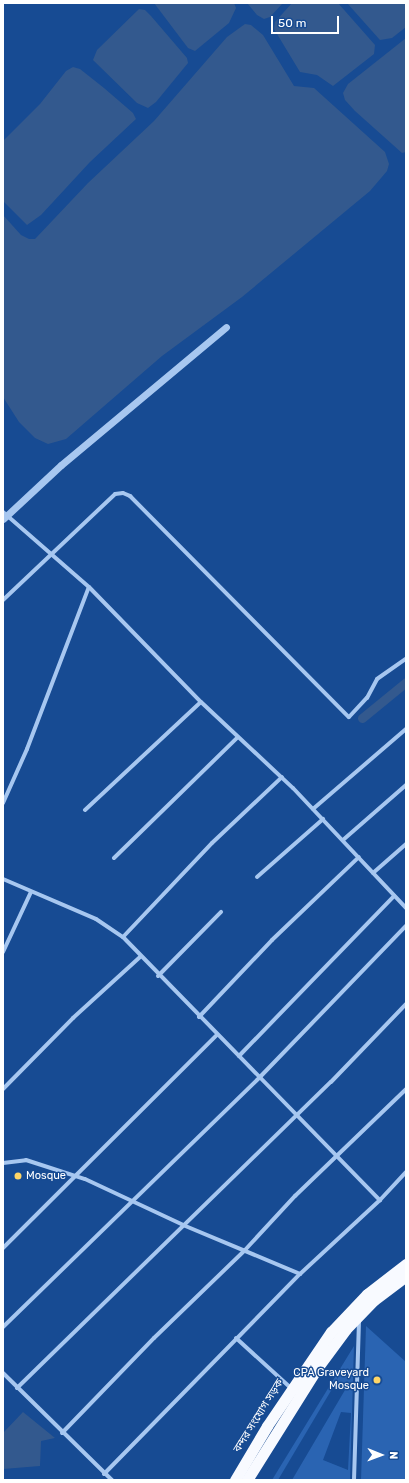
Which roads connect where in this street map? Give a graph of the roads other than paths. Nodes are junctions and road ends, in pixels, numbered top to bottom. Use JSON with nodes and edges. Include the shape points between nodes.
{"nodes":[{"id":1,"x":226,"y":327,"type":"dead end"},
{"id":2,"x":4,"y":515,"type":"edge"},
{"id":3,"x":50,"y":555,"type":"junction"},
{"id":4,"x":89,"y":587,"type":"junction"},
{"id":5,"x":3,"y":600,"type":"edge"},
{"id":6,"x":406,"y":659,"type":"edge"},
{"id":7,"x":201,"y":702,"type":"junction"},
{"id":8,"x":406,"y":729,"type":"edge"},
{"id":9,"x":238,"y":738,"type":"junction"},
{"id":10,"x":282,"y":778,"type":"junction"},
{"id":11,"x":406,"y":785,"type":"edge"},
{"id":12,"x":3,"y":803,"type":"edge"},
{"id":13,"x":312,"y":809,"type":"junction"},
{"id":14,"x":85,"y":810,"type":"dead end"},
{"id":15,"x":323,"y":820,"type":"junction"},
{"id":16,"x":343,"y":840,"type":"junction"},
{"id":17,"x":406,"y":844,"type":"edge"},
{"id":18,"x":114,"y":858,"type":"dead end"},
{"id":19,"x":359,"y":858,"type":"junction"},
{"id":20,"x":373,"y":873,"type":"junction"},
{"id":21,"x":257,"y":877,"type":"dead end"},
{"id":22,"x":3,"y":878,"type":"edge"},
{"id":23,"x":31,"y":892,"type":"junction"},
{"id":24,"x":394,"y":896,"type":"junction"},
{"id":25,"x":404,"y":903,"type":"edge"},
{"id":26,"x":406,"y":908,"type":"edge"},
{"id":27,"x":221,"y":912,"type":"dead end"},
{"id":28,"x":406,"y":926,"type":"edge"},
{"id":29,"x":123,"y":937,"type":"junction"},
{"id":30,"x":3,"y":952,"type":"edge"},
{"id":31,"x":140,"y":957,"type":"junction"},
{"id":32,"x":158,"y":976,"type":"junction"},
{"id":33,"x":406,"y":1004,"type":"edge"},
{"id":34,"x":199,"y":1017,"type":"junction"},
{"id":35,"x":218,"y":1035,"type":"junction"},
{"id":36,"x":238,"y":1056,"type":"junction"},
{"id":37,"x":260,"y":1077,"type":"junction"},
{"id":38,"x":3,"y":1089,"type":"edge"},
{"id":39,"x":406,"y":1089,"type":"edge"},
{"id":40,"x":297,"y":1115,"type":"junction"},
{"id":41,"x":337,"y":1156,"type":"junction"},
{"id":42,"x":3,"y":1163,"type":"edge"},
{"id":43,"x":406,"y":1172,"type":"edge"},
{"id":44,"x":76,"y":1176,"type":"junction"},
{"id":45,"x":132,"y":1200,"type":"junction"},
{"id":46,"x":380,"y":1200,"type":"junction"},
{"id":47,"x":183,"y":1225,"type":"junction"},
{"id":48,"x":3,"y":1248,"type":"edge"},
{"id":49,"x":245,"y":1250,"type":"junction"},
{"id":50,"x":406,"y":1264,"type":"edge"},
{"id":51,"x":300,"y":1274,"type":"junction"},
{"id":52,"x":406,"y":1276,"type":"edge"},
{"id":53,"x":359,"y":1316,"type":"junction"},
{"id":54,"x":3,"y":1327,"type":"edge"},
{"id":55,"x":236,"y":1338,"type":"junction"},
{"id":56,"x":3,"y":1373,"type":"edge"},
{"id":57,"x":17,"y":1388,"type":"junction"},
{"id":58,"x":292,"y":1389,"type":"junction"},
{"id":59,"x":62,"y":1433,"type":"junction"},
{"id":60,"x":104,"y":1474,"type":"junction"},
{"id":61,"x":112,"y":1480,"type":"edge"},
{"id":62,"x":236,"y":1480,"type":"edge"},
{"id":63,"x":247,"y":1480,"type":"edge"},
{"id":64,"x":354,"y":1480,"type":"edge"}],
"edges":[{"from":1,"to":2,"type":"street"},
{"from":2,"to":3,"type":"street"},
{"from":3,"to":4,"type":"street"},
{"from":3,"to":5,"type":"street"},
{"from":3,"to":6,"type":"street","via":[[115,494],[123,493],[130,496],[349,717],[367,698],[377,679]]},
{"from":4,"to":7,"type":"street"},
{"from":4,"to":12,"type":"street","via":[[27,749]]},
{"from":7,"to":9,"type":"street"},
{"from":7,"to":14,"type":"street"},
{"from":8,"to":13,"type":"street"},
{"from":9,"to":10,"type":"street"},
{"from":9,"to":18,"type":"street"},
{"from":10,"to":13,"type":"street"},
{"from":10,"to":29,"type":"street","via":[[212,843]]},
{"from":11,"to":16,"type":"street"},
{"from":13,"to":15,"type":"street"},
{"from":15,"to":16,"type":"street"},
{"from":15,"to":21,"type":"street"},
{"from":16,"to":19,"type":"street"},
{"from":17,"to":20,"type":"street"},
{"from":19,"to":20,"type":"street"},
{"from":19,"to":34,"type":"street","via":[[272,940]]},
{"from":20,"to":24,"type":"street"},
{"from":22,"to":23,"type":"street"},
{"from":23,"to":29,"type":"street","via":[[96,919]]},
{"from":23,"to":30,"type":"street"},
{"from":24,"to":25,"type":"street"},
{"from":24,"to":36,"type":"street"},
{"from":25,"to":26,"type":"street"},
{"from":27,"to":32,"type":"street"},
{"from":28,"to":37,"type":"street"},
{"from":29,"to":31,"type":"street"},
{"from":31,"to":32,"type":"street"},
{"from":31,"to":38,"type":"street","via":[[73,1018]]},
{"from":32,"to":34,"type":"street"},
{"from":33,"to":40,"type":"street"},
{"from":34,"to":35,"type":"street"},
{"from":35,"to":36,"type":"street"},
{"from":35,"to":44,"type":"street"},
{"from":36,"to":37,"type":"street"},
{"from":37,"to":40,"type":"street"},
{"from":37,"to":45,"type":"street"},
{"from":39,"to":41,"type":"street"},
{"from":40,"to":41,"type":"street"},
{"from":40,"to":47,"type":"street"},
{"from":41,"to":46,"type":"street"},
{"from":41,"to":49,"type":"street","via":[[295,1196]]},
{"from":42,"to":44,"type":"street","via":[[26,1160]]},
{"from":43,"to":46,"type":"street"},
{"from":44,"to":45,"type":"street"},
{"from":44,"to":48,"type":"street"},
{"from":45,"to":47,"type":"street"},
{"from":45,"to":54,"type":"street"},
{"from":46,"to":51,"type":"street"},
{"from":47,"to":49,"type":"street"},
{"from":47,"to":57,"type":"street"},
{"from":49,"to":51,"type":"street"},
{"from":49,"to":59,"type":"street","via":[[154,1338]]},
{"from":50,"to":58,"type":"highway","name":"বন্দর সংযোগ সড়ক","via":[[348,1312],[316,1352]]},
{"from":51,"to":55,"type":"street"},
{"from":52,"to":53,"type":"highway","name":"বন্দর সংযোগ সড়ক","via":[[374,1300]]},
{"from":53,"to":63,"type":"highway","name":"বন্দর সংযোগ সড়ক","via":[[318,1367]]},
{"from":53,"to":64,"type":"street"},
{"from":55,"to":58,"type":"street"},
{"from":55,"to":60,"type":"street"},
{"from":56,"to":57,"type":"street"},
{"from":57,"to":59,"type":"street"},
{"from":58,"to":62,"type":"highway","name":"বন্দর সংযোগ সড়ক"},
{"from":59,"to":60,"type":"street"},
{"from":60,"to":61,"type":"street"}]}
